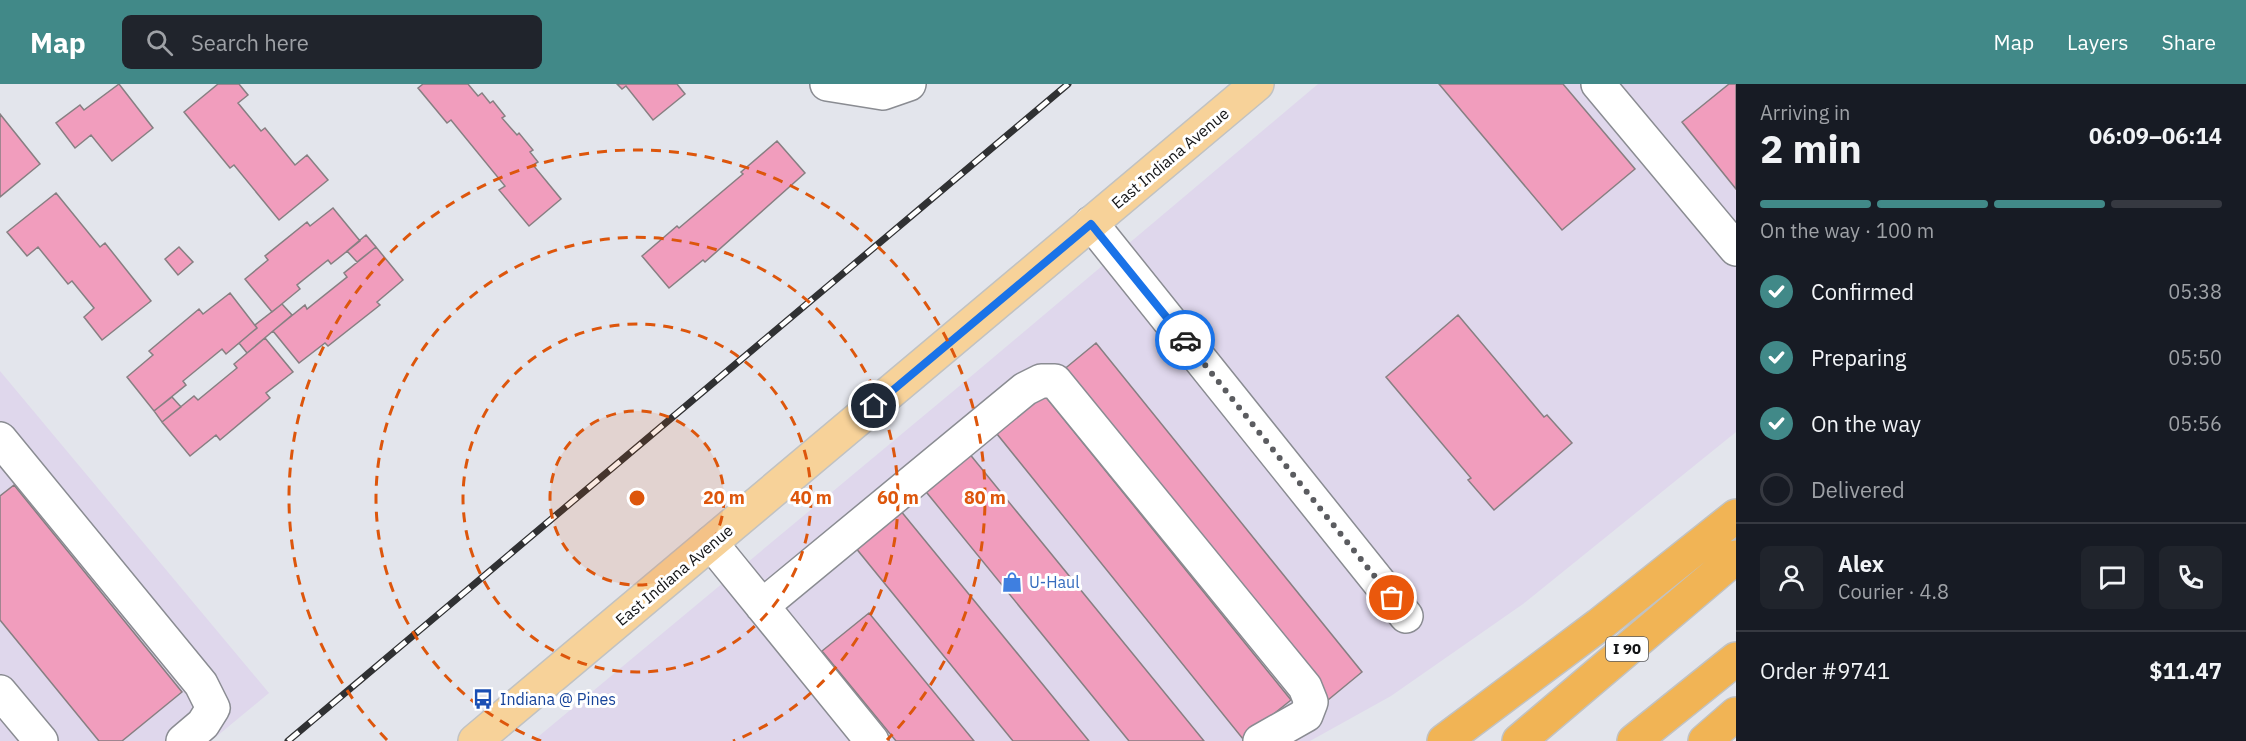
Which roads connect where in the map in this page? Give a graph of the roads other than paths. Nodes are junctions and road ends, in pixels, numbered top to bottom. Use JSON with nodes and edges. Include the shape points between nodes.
{"nodes":[{"id":1,"x":827,"y":84,"type":"edge"},
{"id":2,"x":909,"y":84,"type":"edge"},
{"id":3,"x":1257,"y":84,"type":"edge"},
{"id":4,"x":1598,"y":84,"type":"edge"},
{"id":5,"x":1091,"y":224,"type":"junction"},
{"id":6,"x":1736,"y":249,"type":"edge"},
{"id":7,"x":0,"y":439,"type":"edge"},
{"id":8,"x":1736,"y":516,"type":"edge"},
{"id":9,"x":711,"y":543,"type":"junction"},
{"id":10,"x":1736,"y":557,"type":"edge"},
{"id":11,"x":762,"y":606,"type":"junction"},
{"id":12,"x":1406,"y":616,"type":"dead end"},
{"id":13,"x":1736,"y":659,"type":"edge"},
{"id":14,"x":0,"y":692,"type":"edge"},
{"id":15,"x":1736,"y":714,"type":"edge"},
{"id":16,"x":41,"y":741,"type":"edge"},
{"id":17,"x":183,"y":741,"type":"edge"},
{"id":18,"x":475,"y":741,"type":"edge"},
{"id":19,"x":872,"y":741,"type":"edge"},
{"id":20,"x":1260,"y":741,"type":"edge"},
{"id":21,"x":1444,"y":741,"type":"edge"},
{"id":22,"x":1519,"y":741,"type":"edge"},
{"id":23,"x":1634,"y":741,"type":"edge"},
{"id":24,"x":1706,"y":741,"type":"edge"}],
"edges":[{"from":1,"to":2,"type":"street","via":[[883,93]]},
{"from":3,"to":5,"type":"main road","name":"East Indiana Avenue"},
{"from":4,"to":6,"type":"street"},
{"from":5,"to":9,"type":"main road","name":"East Indiana Avenue"},
{"from":5,"to":12,"type":"street"},
{"from":7,"to":17,"type":"street","via":[[201,684],[213,708],[203,724]]},
{"from":8,"to":21,"type":"highway"},
{"from":9,"to":11,"type":"street"},
{"from":9,"to":18,"type":"main road","name":"East Indiana Avenue"},
{"from":10,"to":22,"type":"highway","number":"I 90"},
{"from":11,"to":19,"type":"street"},
{"from":11,"to":20,"type":"street","via":[[1025,389],[1041,381],[1055,381],[1305,687],[1311,702],[1306,715]]},
{"from":13,"to":23,"type":"highway"},
{"from":14,"to":16,"type":"street"},
{"from":15,"to":24,"type":"highway"}]}
